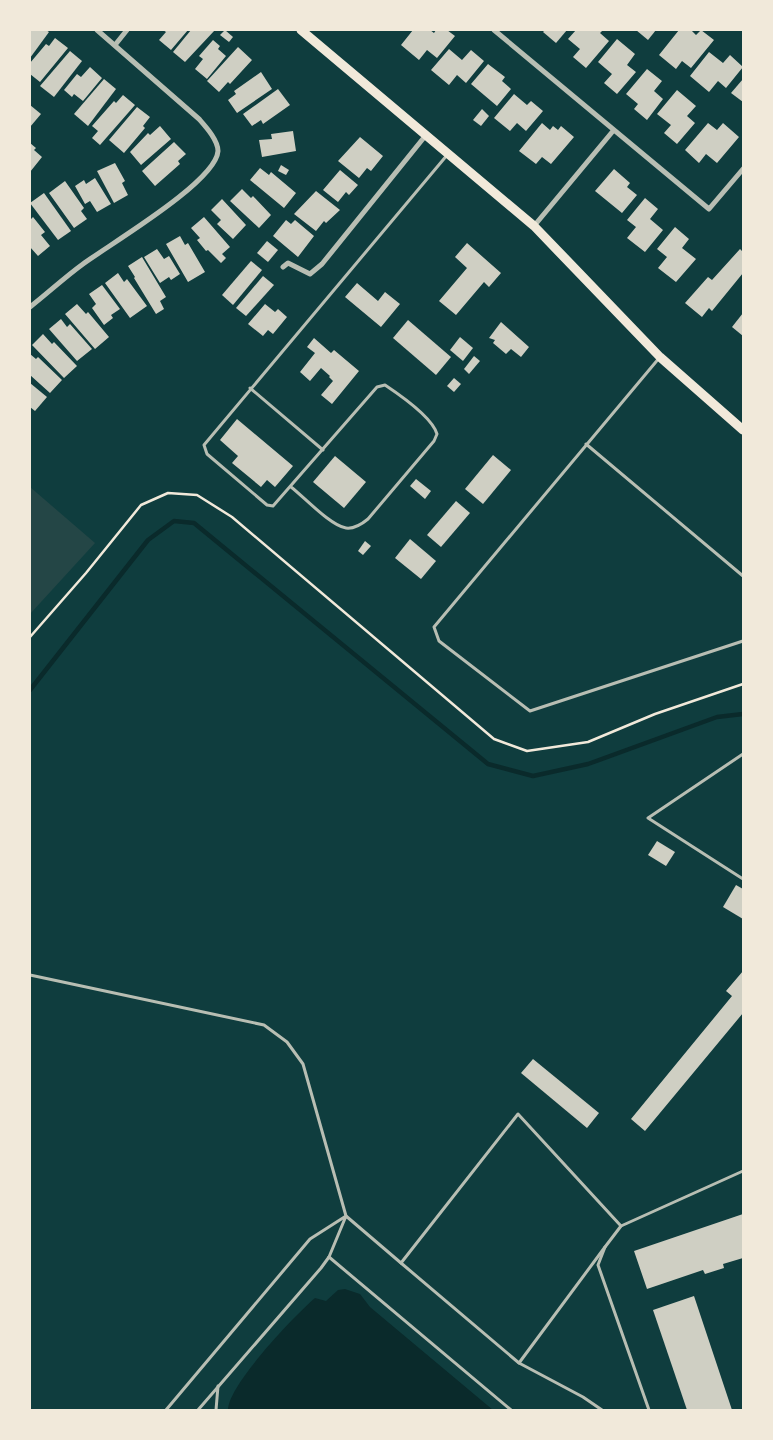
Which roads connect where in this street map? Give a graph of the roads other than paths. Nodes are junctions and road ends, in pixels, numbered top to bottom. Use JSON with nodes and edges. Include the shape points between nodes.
{"nodes":[{"id":1,"x":97,"y":30,"type":"edge"},
{"id":2,"x":128,"y":30,"type":"edge"},
{"id":3,"x":301,"y":30,"type":"edge"},
{"id":4,"x":494,"y":30,"type":"edge"},
{"id":5,"x":115,"y":45,"type":"junction"},
{"id":6,"x":613,"y":131,"type":"junction"},
{"id":7,"x":426,"y":135,"type":"junction"},
{"id":8,"x":448,"y":153,"type":"junction"},
{"id":9,"x":743,"y":169,"type":"edge"},
{"id":10,"x":534,"y":226,"type":"junction"},
{"id":11,"x":283,"y":267,"type":"dead end"},
{"id":12,"x":30,"y":307,"type":"edge"},
{"id":13,"x":660,"y":357,"type":"junction"},
{"id":14,"x":250,"y":388,"type":"junction"},
{"id":15,"x":743,"y":430,"type":"edge"},
{"id":16,"x":586,"y":444,"type":"junction"},
{"id":17,"x":323,"y":450,"type":"junction"},
{"id":18,"x":291,"y":487,"type":"junction"},
{"id":19,"x":743,"y":576,"type":"edge"},
{"id":20,"x":743,"y":641,"type":"edge"},
{"id":21,"x":743,"y":754,"type":"edge"},
{"id":22,"x":743,"y":879,"type":"edge"},
{"id":23,"x":30,"y":975,"type":"edge"},
{"id":24,"x":743,"y":1171,"type":"edge"},
{"id":25,"x":346,"y":1216,"type":"junction"},
{"id":26,"x":621,"y":1226,"type":"junction"},
{"id":27,"x":605,"y":1247,"type":"junction"},
{"id":28,"x":329,"y":1257,"type":"junction"},
{"id":29,"x":401,"y":1262,"type":"junction"},
{"id":30,"x":519,"y":1363,"type":"junction"},
{"id":31,"x":218,"y":1386,"type":"junction"},
{"id":32,"x":166,"y":1410,"type":"edge"},
{"id":33,"x":198,"y":1410,"type":"edge"},
{"id":34,"x":216,"y":1410,"type":"edge"},
{"id":35,"x":511,"y":1410,"type":"edge"},
{"id":36,"x":602,"y":1410,"type":"edge"},
{"id":37,"x":649,"y":1410,"type":"edge"}],
"edges":[{"from":1,"to":5,"type":"street"},
{"from":2,"to":5,"type":"street"},
{"from":3,"to":7,"type":"main road"},
{"from":4,"to":6,"type":"street"},
{"from":5,"to":12,"type":"street","via":[[199,119],[212,134],[218,151],[213,166],[186,192],[82,264]]},
{"from":6,"to":9,"type":"street","via":[[709,209]]},
{"from":6,"to":10,"type":"street"},
{"from":7,"to":8,"type":"main road"},
{"from":7,"to":11,"type":"street","via":[[322,264],[310,274],[288,263]]},
{"from":8,"to":10,"type":"main road"},
{"from":8,"to":14,"type":"lane"},
{"from":10,"to":13,"type":"main road"},
{"from":13,"to":15,"type":"main road"},
{"from":13,"to":16,"type":"lane"},
{"from":14,"to":17,"type":"lane"},
{"from":14,"to":18,"type":"lane","via":[[207,440],[204,450],[267,505],[274,506]]},
{"from":16,"to":19,"type":"lane"},
{"from":16,"to":20,"type":"lane","via":[[434,627],[439,641],[530,711]]},
{"from":17,"to":18,"type":"lane"},
{"from":17,"to":18,"type":"lane","via":[[377,387],[385,385],[435,426],[438,434],[361,525],[344,528],[335,524]]},
{"from":21,"to":22,"type":"lane","via":[[648,818]]},
{"from":23,"to":25,"type":"lane","via":[[264,1025],[287,1042],[303,1064]]},
{"from":24,"to":26,"type":"lane"},
{"from":25,"to":28,"type":"lane"},
{"from":25,"to":29,"type":"lane"},
{"from":25,"to":32,"type":"lane","via":[[310,1239]]},
{"from":26,"to":27,"type":"lane"},
{"from":26,"to":29,"type":"lane","via":[[518,1114]]},
{"from":27,"to":30,"type":"lane"},
{"from":27,"to":37,"type":"lane","via":[[598,1265]]},
{"from":28,"to":31,"type":"lane"},
{"from":28,"to":35,"type":"lane"},
{"from":29,"to":30,"type":"lane"},
{"from":30,"to":36,"type":"lane"},
{"from":31,"to":33,"type":"lane"},
{"from":31,"to":34,"type":"lane"}]}
